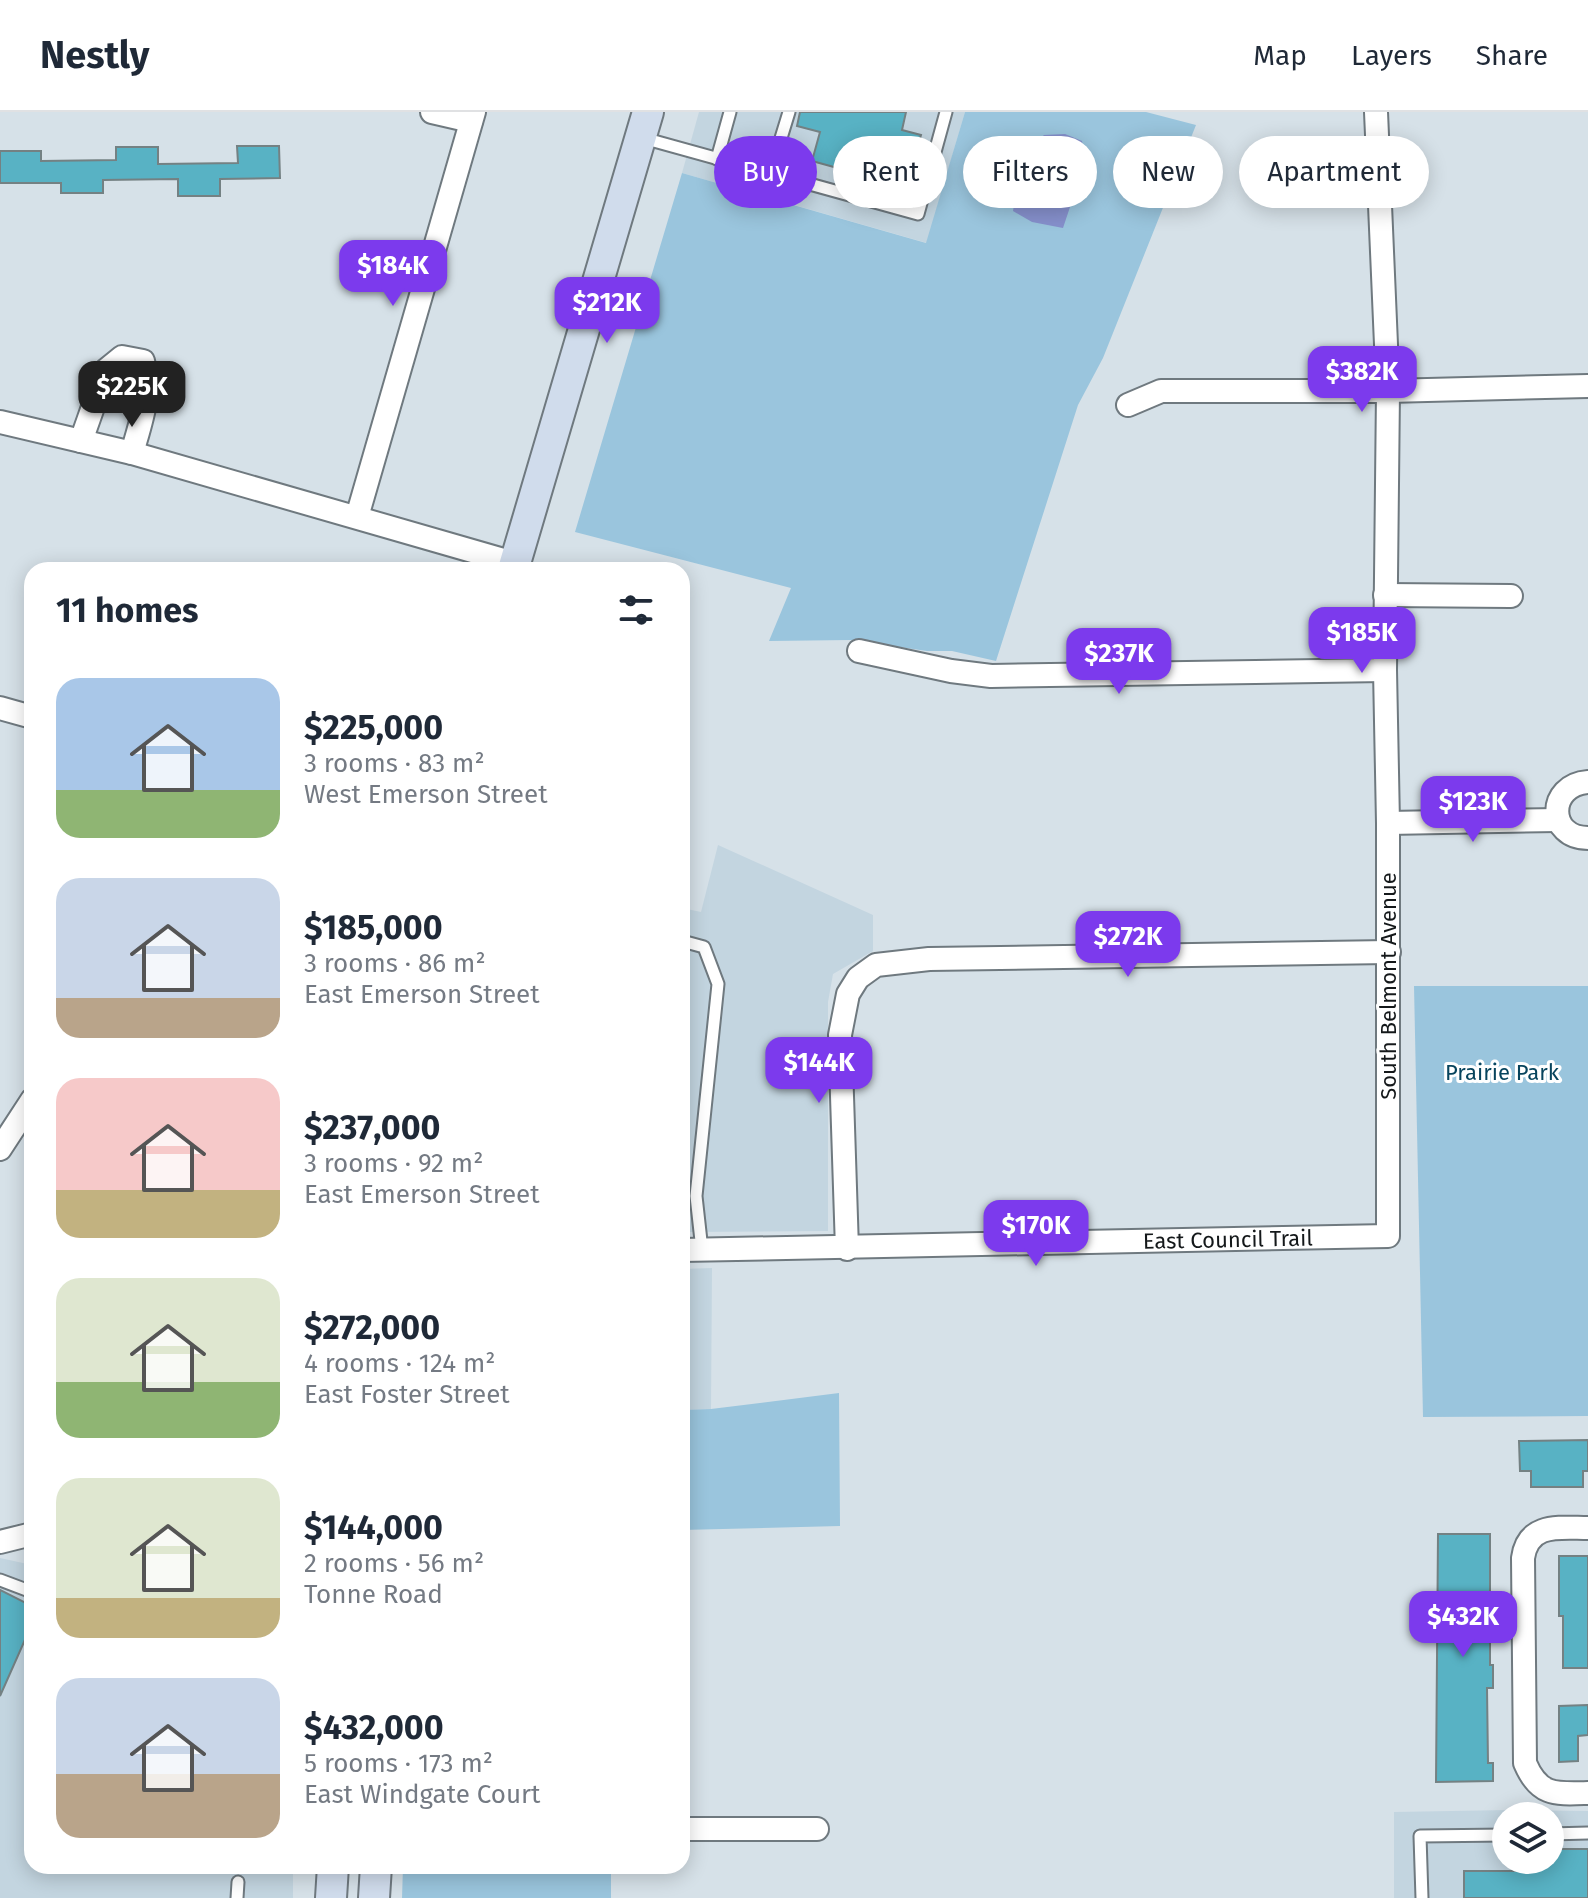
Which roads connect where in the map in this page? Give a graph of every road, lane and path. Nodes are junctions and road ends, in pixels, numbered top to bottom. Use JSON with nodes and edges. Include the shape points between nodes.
{"nodes":[{"id":1,"x":432,"y":112,"type":"edge"},
{"id":2,"x":730,"y":112,"type":"edge"},
{"id":3,"x":789,"y":112,"type":"edge"},
{"id":4,"x":946,"y":112,"type":"edge"},
{"id":5,"x":1376,"y":112,"type":"edge"},
{"id":6,"x":472,"y":117,"type":"edge"},
{"id":7,"x":644,"y":125,"type":"edge"},
{"id":8,"x":723,"y":136,"type":"edge"},
{"id":9,"x":782,"y":136,"type":"edge"},
{"id":10,"x":714,"y":158,"type":"edge"},
{"id":11,"x":817,"y":187,"type":"edge"},
{"id":12,"x":1588,"y":386,"type":"edge"},
{"id":13,"x":1388,"y":391,"type":"junction"},
{"id":14,"x":1128,"y":405,"type":"dead end"},
{"id":15,"x":0,"y":422,"type":"edge"},
{"id":16,"x":81,"y":441,"type":"junction"},
{"id":17,"x":132,"y":453,"type":"junction"},
{"id":18,"x":357,"y":517,"type":"junction"},
{"id":19,"x":498,"y":562,"type":"edge"},
{"id":20,"x":515,"y":562,"type":"edge"},
{"id":21,"x":1385,"y":595,"type":"junction"},
{"id":22,"x":1511,"y":596,"type":"dead end"},
{"id":23,"x":859,"y":651,"type":"dead end"},
{"id":24,"x":1385,"y":670,"type":"junction"},
{"id":25,"x":0,"y":708,"type":"edge"},
{"id":26,"x":24,"y":715,"type":"edge"},
{"id":27,"x":1588,"y":782,"type":"edge"},
{"id":28,"x":1558,"y":820,"type":"junction"},
{"id":29,"x":1388,"y":823,"type":"junction"},
{"id":30,"x":1588,"y":838,"type":"edge"},
{"id":31,"x":690,"y":943,"type":"edge"},
{"id":32,"x":1389,"y":952,"type":"junction"},
{"id":33,"x":24,"y":1112,"type":"edge"},
{"id":34,"x":0,"y":1149,"type":"edge"},
{"id":35,"x":690,"y":1196,"type":"edge"},
{"id":36,"x":696,"y":1196,"type":"junction"},
{"id":37,"x":1388,"y":1236,"type":"joint"},
{"id":38,"x":847,"y":1249,"type":"junction"},
{"id":39,"x":692,"y":1250,"type":"edge"},
{"id":40,"x":1588,"y":1528,"type":"edge"},
{"id":41,"x":24,"y":1536,"type":"edge"},
{"id":42,"x":0,"y":1542,"type":"edge"},
{"id":43,"x":0,"y":1580,"type":"edge"},
{"id":44,"x":24,"y":1589,"type":"edge"},
{"id":45,"x":1588,"y":1793,"type":"edge"},
{"id":46,"x":690,"y":1829,"type":"edge"},
{"id":47,"x":817,"y":1829,"type":"dead end"},
{"id":48,"x":1588,"y":1833,"type":"edge"},
{"id":49,"x":1564,"y":1834,"type":"edge"},
{"id":50,"x":1492,"y":1835,"type":"edge"},
{"id":51,"x":332,"y":1874,"type":"edge"},
{"id":52,"x":376,"y":1874,"type":"edge"},
{"id":53,"x":238,"y":1882,"type":"dead end"},
{"id":54,"x":237,"y":1898,"type":"edge"},
{"id":55,"x":331,"y":1898,"type":"edge"},
{"id":56,"x":374,"y":1898,"type":"edge"},
{"id":57,"x":1422,"y":1898,"type":"edge"}],
"edges":[{"from":1,"to":6,"type":"street"},
{"from":2,"to":8,"type":"lane"},
{"from":3,"to":9,"type":"lane"},
{"from":4,"to":11,"type":"lane","via":[[918,214]]},
{"from":5,"to":13,"type":"street","name":"South Belmont Avenue"},
{"from":6,"to":18,"type":"street"},
{"from":7,"to":10,"type":"lane"},
{"from":7,"to":20,"type":"main road"},
{"from":12,"to":13,"type":"street"},
{"from":13,"to":14,"type":"street","via":[[1161,391]]},
{"from":13,"to":21,"type":"street","name":"South Belmont Avenue"},
{"from":15,"to":16,"type":"street"},
{"from":16,"to":17,"type":"street"},
{"from":16,"to":17,"type":"street","via":[[106,370],[122,357],[143,361],[148,396]]},
{"from":17,"to":18,"type":"street"},
{"from":18,"to":19,"type":"street"},
{"from":21,"to":22,"type":"street"},
{"from":21,"to":24,"type":"street","name":"South Belmont Avenue"},
{"from":23,"to":24,"type":"street","via":[[991,676]]},
{"from":24,"to":29,"type":"street","name":"South Belmont Avenue"},
{"from":25,"to":26,"type":"street"},
{"from":27,"to":28,"type":"street","via":[[1566,790],[1558,804]]},
{"from":28,"to":29,"type":"street"},
{"from":28,"to":30,"type":"street","via":[[1574,837]]},
{"from":29,"to":32,"type":"street","name":"South Belmont Avenue"},
{"from":31,"to":36,"type":"lane","via":[[704,947],[718,984]]},
{"from":32,"to":37,"type":"street","name":"South Belmont Avenue"},
{"from":32,"to":38,"type":"street","via":[[929,959],[876,965],[848,994],[840,1035]]},
{"from":33,"to":34,"type":"street"},
{"from":35,"to":36,"type":"lane"},
{"from":36,"to":39,"type":"lane"},
{"from":37,"to":38,"type":"street","name":"East Council Trail"},
{"from":38,"to":39,"type":"street","name":"East Council Trail"},
{"from":40,"to":45,"type":"street","via":[[1540,1531],[1529,1539],[1523,1558],[1525,1763],[1532,1780],[1545,1790]]},
{"from":41,"to":42,"type":"street"},
{"from":43,"to":44,"type":"lane"},
{"from":46,"to":47,"type":"street"},
{"from":48,"to":49,"type":"lane"},
{"from":50,"to":57,"type":"lane","via":[[1420,1836]]},
{"from":51,"to":55,"type":"main road"},
{"from":52,"to":56,"type":"main road"},
{"from":53,"to":54,"type":"lane"}]}
